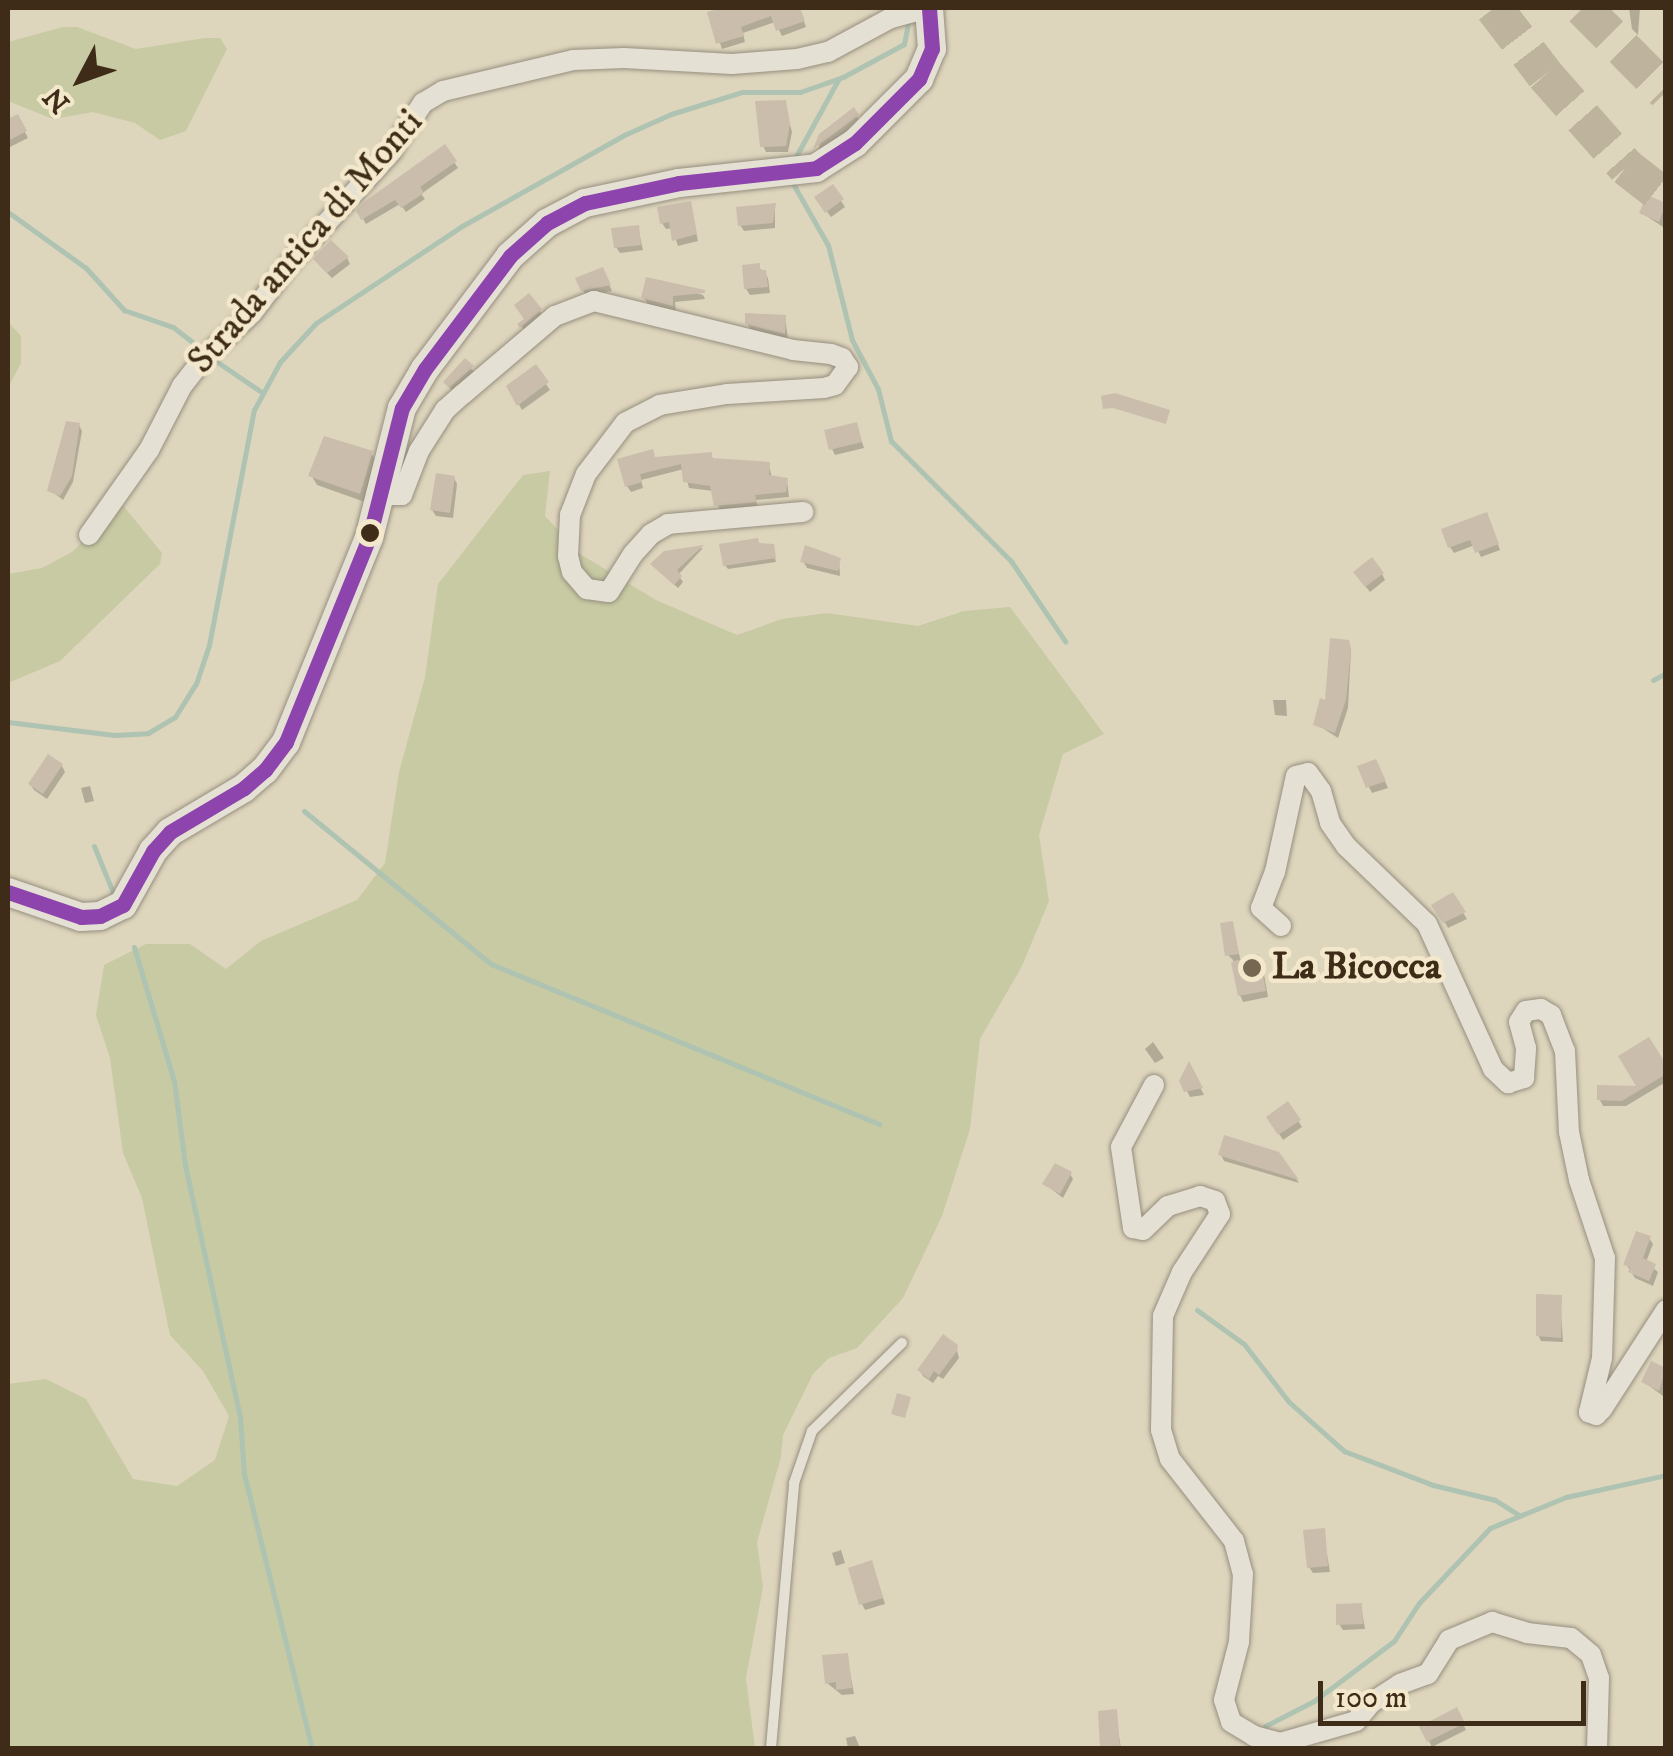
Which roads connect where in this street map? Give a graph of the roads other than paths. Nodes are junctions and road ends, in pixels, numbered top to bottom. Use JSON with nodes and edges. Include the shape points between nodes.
{"nodes":[{"id":1,"x":925,"y":9,"type":"edge"},
{"id":2,"x":379,"y":494,"type":"junction"},
{"id":3,"x":803,"y":512,"type":"dead end"},
{"id":4,"x":90,"y":535,"type":"dead end"},
{"id":5,"x":8,"y":892,"type":"edge"},
{"id":6,"x":1281,"y":926,"type":"dead end"},
{"id":7,"x":1154,"y":1086,"type":"dead end"},
{"id":8,"x":1666,"y":1310,"type":"edge"},
{"id":9,"x":902,"y":1343,"type":"dead end"},
{"id":10,"x":771,"y":1748,"type":"edge"},
{"id":11,"x":1597,"y":1748,"type":"edge"}],
"edges":[{"from":1,"to":2,"type":"street","via":[[932,48],[918,78],[856,143],[816,168],[679,182],[585,202],[547,223],[510,256],[426,369],[402,408]]},
{"from":1,"to":4,"type":"street","name":"Strada antica di Monti","via":[[891,18],[828,52],[798,58],[732,64],[572,60],[442,91],[424,103],[391,152],[182,386],[149,450]]},
{"from":2,"to":3,"type":"street","via":[[402,495],[445,410],[556,316],[594,301],[832,354],[848,367],[824,388],[660,405],[625,423],[586,474],[570,516],[568,556],[587,589],[609,592],[633,554],[668,524]]},
{"from":2,"to":5,"type":"street","via":[[369,538],[286,742],[265,770],[170,832],[123,905],[100,916],[81,917]]},
{"from":6,"to":8,"type":"street","via":[[1261,908],[1296,776],[1308,773],[1346,846],[1427,924],[1493,1069],[1508,1083],[1524,1078],[1519,1022],[1526,1011],[1542,1008],[1551,1015],[1565,1051],[1579,1180],[1605,1258],[1602,1358],[1589,1412],[1602,1410]]},
{"from":7,"to":11,"type":"street","via":[[1121,1147],[1132,1228],[1144,1230],[1168,1206],[1200,1196],[1215,1201],[1220,1214],[1163,1316],[1161,1430],[1170,1458],[1234,1541],[1243,1574],[1239,1642],[1224,1700],[1231,1722],[1280,1743],[1356,1722],[1385,1694],[1428,1674],[1450,1640],[1492,1622],[1570,1638],[1591,1654],[1599,1678]]},
{"from":9,"to":10,"type":"lane","via":[[812,1431],[794,1483]]}]}
